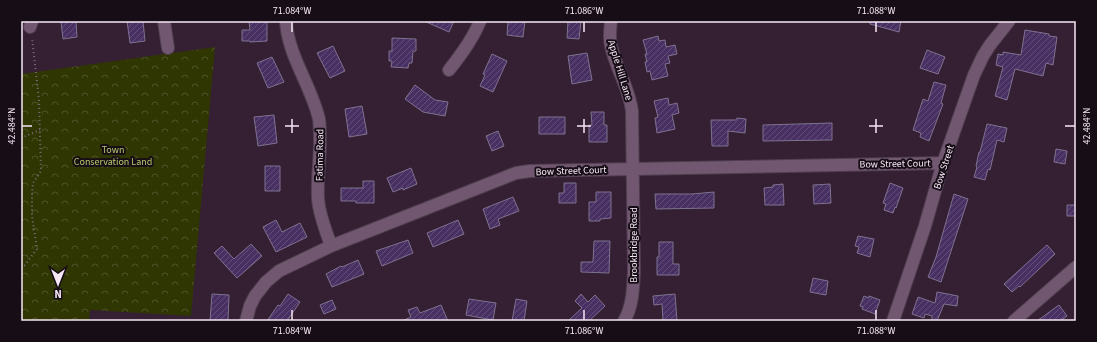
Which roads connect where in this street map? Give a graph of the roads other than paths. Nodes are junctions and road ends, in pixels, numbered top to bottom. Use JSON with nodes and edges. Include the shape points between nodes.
{"nodes":[{"id":1,"x":164,"y":21,"type":"edge"},
{"id":2,"x":286,"y":21,"type":"edge"},
{"id":3,"x":480,"y":21,"type":"edge"},
{"id":4,"x":611,"y":21,"type":"edge"},
{"id":5,"x":1009,"y":21,"type":"edge"},
{"id":6,"x":168,"y":48,"type":"dead end"},
{"id":7,"x":449,"y":70,"type":"dead end"},
{"id":8,"x":944,"y":163,"type":"junction"},
{"id":9,"x":633,"y":168,"type":"junction"},
{"id":10,"x":331,"y":246,"type":"junction"},
{"id":11,"x":1076,"y":267,"type":"edge"},
{"id":12,"x":246,"y":321,"type":"edge"},
{"id":13,"x":624,"y":321,"type":"edge"},
{"id":14,"x":893,"y":321,"type":"edge"},
{"id":15,"x":1014,"y":321,"type":"edge"}],
"edges":[{"from":1,"to":6,"type":"street"},
{"from":2,"to":10,"type":"street","name":"Fatima Road","via":[[290,44],[319,120],[318,198]]},
{"from":3,"to":7,"type":"street"},
{"from":4,"to":9,"type":"street","name":"Apple Hill Lane","via":[[611,45],[631,104]]},
{"from":5,"to":8,"type":"street","name":"Bow Street","via":[[990,45],[976,70]]},
{"from":8,"to":9,"type":"street","name":"Bow Street Court"},
{"from":8,"to":14,"type":"street","name":"Bow Street"},
{"from":9,"to":10,"type":"street","name":"Bow Street Court","via":[[516,173]]},
{"from":9,"to":13,"type":"street","name":"Brookbridge Road","via":[[634,285]]},
{"from":10,"to":12,"type":"street","name":"Bow Street Court","via":[[270,278],[255,296]]},
{"from":11,"to":15,"type":"street"}]}
